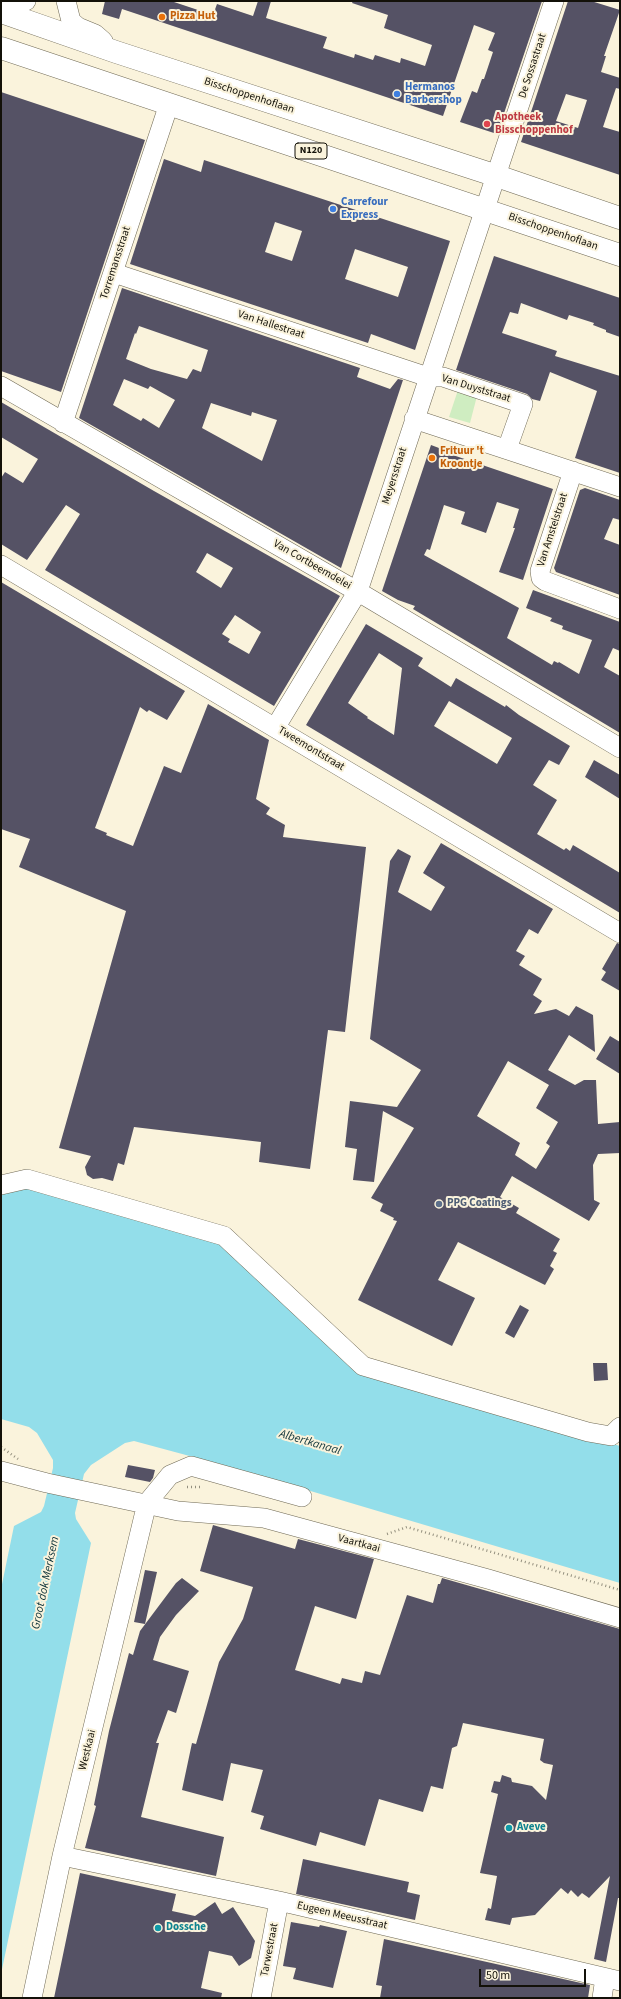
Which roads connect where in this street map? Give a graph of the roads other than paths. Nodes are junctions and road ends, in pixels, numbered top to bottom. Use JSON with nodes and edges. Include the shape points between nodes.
{"nodes":[{"id":1,"x":26,"y":1,"type":"edge"},
{"id":2,"x":66,"y":1,"type":"edge"},
{"id":3,"x":554,"y":1,"type":"edge"},
{"id":4,"x":1,"y":12,"type":"edge"},
{"id":5,"x":1,"y":48,"type":"edge"},
{"id":6,"x":116,"y":52,"type":"junction"},
{"id":7,"x":169,"y":104,"type":"junction"},
{"id":8,"x":497,"y":176,"type":"junction"},
{"id":9,"x":485,"y":209,"type":"junction"},
{"id":10,"x":620,"y":218,"type":"edge"},
{"id":11,"x":620,"y":255,"type":"edge"},
{"id":12,"x":114,"y":273,"type":"junction"},
{"id":13,"x":428,"y":377,"type":"junction"},
{"id":14,"x":1,"y":386,"type":"edge"},
{"id":15,"x":414,"y":419,"type":"junction"},
{"id":16,"x":63,"y":422,"type":"junction"},
{"id":17,"x":507,"y":450,"type":"junction"},
{"id":18,"x":573,"y":471,"type":"junction"},
{"id":19,"x":620,"y":487,"type":"edge"},
{"id":20,"x":1,"y":565,"type":"edge"},
{"id":21,"x":358,"y":592,"type":"junction"},
{"id":22,"x":620,"y":609,"type":"edge"},
{"id":23,"x":275,"y":728,"type":"junction"},
{"id":24,"x":620,"y":748,"type":"edge"},
{"id":25,"x":620,"y":933,"type":"edge"},
{"id":26,"x":1,"y":1185,"type":"edge"},
{"id":27,"x":620,"y":1427,"type":"edge"},
{"id":28,"x":1,"y":1471,"type":"edge"},
{"id":29,"x":302,"y":1497,"type":"dead end"},
{"id":30,"x":148,"y":1503,"type":"junction"},
{"id":31,"x":620,"y":1618,"type":"edge"},
{"id":32,"x":62,"y":1856,"type":"junction"},
{"id":33,"x":279,"y":1902,"type":"junction"},
{"id":34,"x":613,"y":1979,"type":"edge"},
{"id":35,"x":32,"y":1998,"type":"edge"},
{"id":36,"x":261,"y":1998,"type":"edge"},
{"id":37,"x":602,"y":1998,"type":"edge"}],
"edges":[{"from":1,"to":4,"type":"street"},
{"from":2,"to":6,"type":"street","via":[[71,21],[95,34]]},
{"from":3,"to":8,"type":"street","name":"De Sossastraat"},
{"from":4,"to":6,"type":"main road","name":"Bisschoppenhoflaan"},
{"from":5,"to":7,"type":"main road","name":"Bisschoppenhoflaan","number":"N120"},
{"from":6,"to":8,"type":"main road","name":"Bisschoppenhoflaan"},
{"from":7,"to":9,"type":"main road","name":"Bisschoppenhoflaan","number":"N120"},
{"from":7,"to":12,"type":"street","name":"Torremansstraat"},
{"from":8,"to":9,"type":"street"},
{"from":8,"to":10,"type":"main road","name":"Bisschoppenhoflaan"},
{"from":9,"to":11,"type":"main road","name":"Bisschoppenhoflaan","number":"N120"},
{"from":9,"to":13,"type":"street","name":"Meyersstraat"},
{"from":12,"to":13,"type":"street","name":"Van Hallestraat"},
{"from":12,"to":16,"type":"street","name":"Torremansstraat"},
{"from":13,"to":15,"type":"street","name":"Meyersstraat"},
{"from":13,"to":17,"type":"street","name":"Van Duyststraat","via":[[443,377],[523,404]]},
{"from":14,"to":16,"type":"street","name":"Van Cortbeemdelei"},
{"from":15,"to":17,"type":"street"},
{"from":15,"to":21,"type":"street","name":"Meyersstraat"},
{"from":16,"to":21,"type":"street","name":"Van Cortbeemdelei"},
{"from":17,"to":18,"type":"street"},
{"from":18,"to":19,"type":"street"},
{"from":18,"to":22,"type":"street","name":"Van Amstelstraat","via":[[540,571],[541,578],[545,582]]},
{"from":20,"to":23,"type":"street","name":"Tweemontstraat"},
{"from":21,"to":23,"type":"street","name":"Meyersstraat"},
{"from":21,"to":24,"type":"street","name":"Van Cortbeemdelei"},
{"from":23,"to":25,"type":"street","name":"Tweemontstraat"},
{"from":26,"to":27,"type":"street","via":[[27,1179],[224,1236],[363,1366],[588,1432],[611,1436]]},
{"from":28,"to":30,"type":"street","name":"Vaartkaai"},
{"from":29,"to":30,"type":"street","via":[[191,1466],[170,1475]]},
{"from":30,"to":31,"type":"street","name":"Vaartkaai","via":[[178,1511],[264,1518]]},
{"from":30,"to":32,"type":"street","name":"Westkaai"},
{"from":32,"to":33,"type":"street","name":"Eugeen Meeusstraat"},
{"from":32,"to":35,"type":"street","name":"Westkaai"},
{"from":33,"to":34,"type":"street","name":"Eugeen Meeusstraat"},
{"from":33,"to":36,"type":"street","name":"Tarwestraat"},
{"from":34,"to":37,"type":"street"}]}
